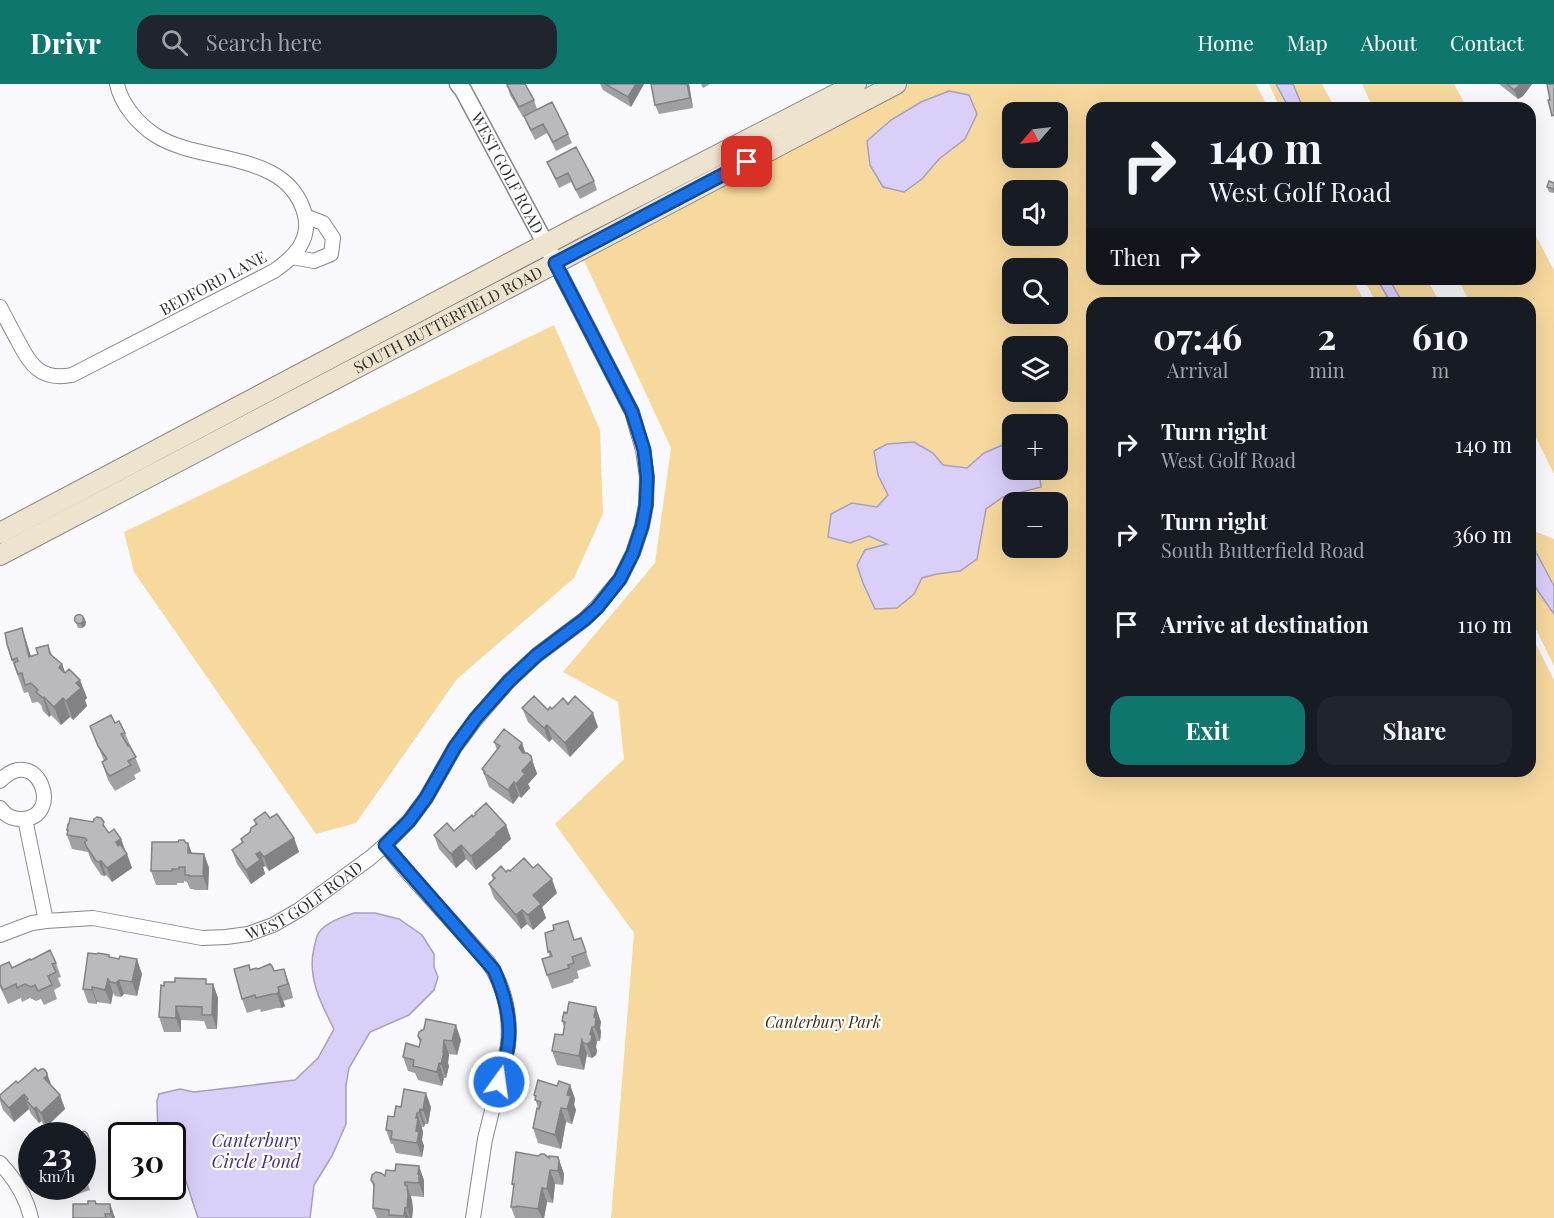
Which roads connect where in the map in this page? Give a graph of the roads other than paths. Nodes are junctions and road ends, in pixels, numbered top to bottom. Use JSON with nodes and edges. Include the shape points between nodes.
{"nodes":[{"id":1,"x":117,"y":84,"type":"edge"},
{"id":2,"x":458,"y":84,"type":"edge"},
{"id":3,"x":856,"y":84,"type":"edge"},
{"id":4,"x":896,"y":84,"type":"edge"},
{"id":5,"x":305,"y":216,"type":"junction"},
{"id":6,"x":551,"y":254,"type":"junction"},
{"id":7,"x":292,"y":257,"type":"junction"},
{"id":8,"x":0,"y":307,"type":"edge"},
{"id":9,"x":0,"y":533,"type":"edge"},
{"id":10,"x":0,"y":555,"type":"edge"},
{"id":11,"x":0,"y":781,"type":"edge"},
{"id":12,"x":0,"y":808,"type":"edge"},
{"id":13,"x":26,"y":819,"type":"junction"},
{"id":14,"x":385,"y":845,"type":"junction"},
{"id":15,"x":46,"y":921,"type":"junction"},
{"id":16,"x":0,"y":935,"type":"edge"},
{"id":17,"x":0,"y":1162,"type":"edge"},
{"id":18,"x":31,"y":1218,"type":"edge"},
{"id":19,"x":473,"y":1218,"type":"edge"}],
"edges":[{"from":1,"to":5,"type":"street","via":[[127,106],[156,135],[178,146],[250,163],[270,173],[288,184]]},
{"from":2,"to":6,"type":"street","name":"WEST GOLF ROAD"},
{"from":3,"to":6,"type":"main road","name":"SOUTH BUTTERFIELD ROAD"},
{"from":4,"to":6,"type":"main road","name":"SOUTH BUTTERFIELD ROAD"},
{"from":5,"to":7,"type":"street","name":"BEDFORD LANE","via":[[305,236]]},
{"from":5,"to":7,"type":"street","via":[[323,223],[333,238],[331,254],[314,261]]},
{"from":6,"to":9,"type":"main road","name":"SOUTH BUTTERFIELD ROAD"},
{"from":6,"to":10,"type":"main road","name":"SOUTH BUTTERFIELD ROAD"},
{"from":6,"to":14,"type":"street","name":"WEST GOLF ROAD","via":[[632,412],[644,450],[647,477],[642,526],[620,579],[597,608],[509,681],[455,747],[409,821]]},
{"from":7,"to":8,"type":"street","name":"BEDFORD LANE","via":[[274,271],[72,375],[61,377],[48,375],[28,361]]},
{"from":11,"to":13,"type":"street","via":[[13,771],[21,771],[30,772],[41,782],[43,805]]},
{"from":12,"to":13,"type":"street","via":[[9,817]]},
{"from":13,"to":15,"type":"street"},
{"from":14,"to":15,"type":"street","name":"WEST GOLF ROAD","via":[[299,910],[248,934],[202,938],[93,918]]},
{"from":14,"to":19,"type":"street","via":[[494,970],[508,1012],[508,1046],[485,1139]]},
{"from":15,"to":16,"type":"street","name":"WEST GOLF ROAD"},
{"from":17,"to":18,"type":"street","via":[[16,1182]]}]}
